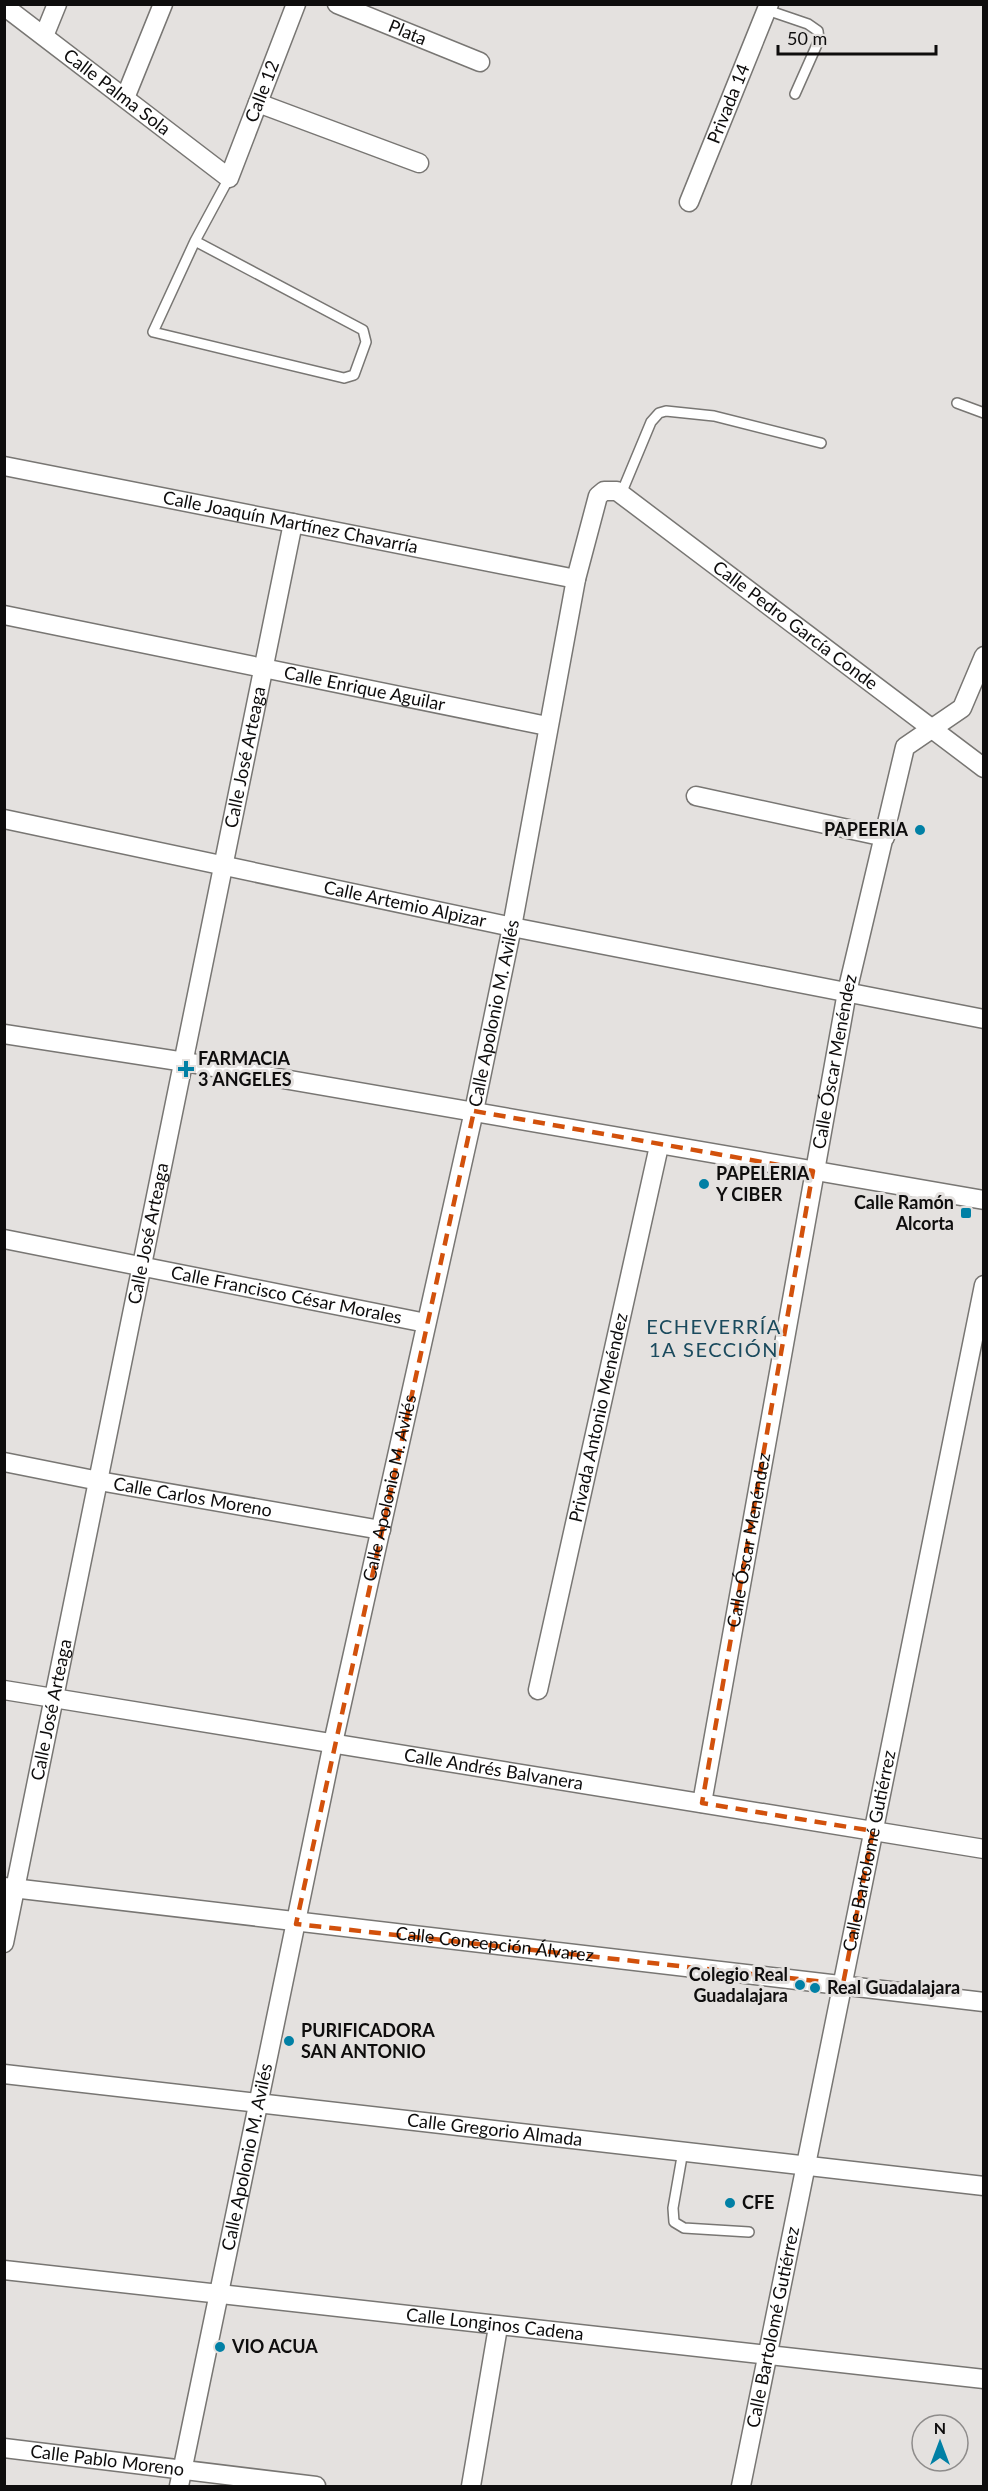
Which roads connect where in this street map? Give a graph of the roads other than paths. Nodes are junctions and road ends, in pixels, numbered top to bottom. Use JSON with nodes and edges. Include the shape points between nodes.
{"nodes":[{"id":1,"x":57,"y":4,"type":"edge"},
{"id":2,"x":163,"y":4,"type":"edge"},
{"id":3,"x":296,"y":4,"type":"edge"},
{"id":4,"x":337,"y":4,"type":"edge"},
{"id":5,"x":4,"y":6,"type":"edge"},
{"id":6,"x":768,"y":7,"type":"edge"},
{"id":7,"x":44,"y":36,"type":"junction"},
{"id":8,"x":480,"y":62,"type":"dead end"},
{"id":9,"x":795,"y":94,"type":"dead end"},
{"id":10,"x":125,"y":98,"type":"junction"},
{"id":11,"x":258,"y":103,"type":"junction"},
{"id":12,"x":419,"y":163,"type":"dead end"},
{"id":13,"x":229,"y":178,"type":"junction"},
{"id":14,"x":688,"y":202,"type":"dead end"},
{"id":15,"x":195,"y":241,"type":"junction"},
{"id":16,"x":957,"y":403,"type":"dead end"},
{"id":17,"x":984,"y":413,"type":"edge"},
{"id":18,"x":821,"y":443,"type":"dead end"},
{"id":19,"x":4,"y":466,"type":"edge"},
{"id":20,"x":612,"y":493,"type":"junction"},
{"id":21,"x":293,"y":523,"type":"junction"},
{"id":22,"x":576,"y":579,"type":"junction"},
{"id":23,"x":4,"y":615,"type":"edge"},
{"id":24,"x":984,"y":656,"type":"edge"},
{"id":25,"x":264,"y":667,"type":"junction"},
{"id":26,"x":548,"y":726,"type":"junction"},
{"id":27,"x":932,"y":728,"type":"junction"},
{"id":28,"x":984,"y":768,"type":"edge"},
{"id":29,"x":696,"y":796,"type":"dead end"},
{"id":30,"x":4,"y":819,"type":"edge"},
{"id":31,"x":885,"y":837,"type":"junction"},
{"id":32,"x":224,"y":867,"type":"junction"},
{"id":33,"x":512,"y":927,"type":"junction"},
{"id":34,"x":847,"y":992,"type":"junction"},
{"id":35,"x":984,"y":1019,"type":"edge"},
{"id":36,"x":4,"y":1034,"type":"edge"},
{"id":37,"x":185,"y":1062,"type":"junction"},
{"id":38,"x":474,"y":1111,"type":"junction"},
{"id":39,"x":659,"y":1146,"type":"junction"},
{"id":40,"x":813,"y":1171,"type":"junction"},
{"id":41,"x":984,"y":1200,"type":"edge"},
{"id":42,"x":4,"y":1239,"type":"edge"},
{"id":43,"x":143,"y":1266,"type":"junction"},
{"id":44,"x":984,"y":1285,"type":"edge"},
{"id":45,"x":426,"y":1323,"type":"junction"},
{"id":46,"x":4,"y":1462,"type":"edge"},
{"id":47,"x":99,"y":1481,"type":"junction"},
{"id":48,"x":381,"y":1530,"type":"junction"},
{"id":49,"x":4,"y":1690,"type":"edge"},
{"id":50,"x":538,"y":1690,"type":"dead end"},
{"id":51,"x":54,"y":1697,"type":"junction"},
{"id":52,"x":333,"y":1743,"type":"junction"},
{"id":53,"x":702,"y":1803,"type":"junction"},
{"id":54,"x":873,"y":1831,"type":"junction"},
{"id":55,"x":984,"y":1849,"type":"edge"},
{"id":56,"x":10,"y":1888,"type":"edge"},
{"id":57,"x":296,"y":1924,"type":"junction"},
{"id":58,"x":4,"y":1943,"type":"edge"},
{"id":59,"x":843,"y":1984,"type":"junction"},
{"id":60,"x":984,"y":2002,"type":"edge"},
{"id":61,"x":4,"y":2073,"type":"edge"},
{"id":62,"x":259,"y":2102,"type":"junction"},
{"id":63,"x":683,"y":2151,"type":"junction"},
{"id":64,"x":807,"y":2164,"type":"junction"},
{"id":65,"x":984,"y":2186,"type":"edge"},
{"id":66,"x":748,"y":2232,"type":"dead end"},
{"id":67,"x":4,"y":2270,"type":"edge"},
{"id":68,"x":219,"y":2293,"type":"junction"},
{"id":69,"x":498,"y":2327,"type":"junction"},
{"id":70,"x":768,"y":2355,"type":"junction"},
{"id":71,"x":984,"y":2379,"type":"edge"},
{"id":72,"x":4,"y":2448,"type":"edge"},
{"id":73,"x":180,"y":2478,"type":"edge"},
{"id":74,"x":316,"y":2487,"type":"edge"},
{"id":75,"x":471,"y":2487,"type":"edge"},
{"id":76,"x":741,"y":2487,"type":"edge"}],
"edges":[{"from":1,"to":7,"type":"street"},
{"from":2,"to":10,"type":"street"},
{"from":3,"to":11,"type":"street","name":"Calle 12"},
{"from":4,"to":8,"type":"street","name":"Plata"},
{"from":5,"to":7,"type":"street","name":"Calle Palma Sola"},
{"from":6,"to":9,"type":"lane","via":[[818,31],[819,40]]},
{"from":6,"to":14,"type":"street","name":"Privada 14"},
{"from":7,"to":10,"type":"street","name":"Calle Palma Sola"},
{"from":10,"to":13,"type":"street","name":"Calle Palma Sola"},
{"from":11,"to":12,"type":"street"},
{"from":11,"to":13,"type":"street","name":"Calle 12"},
{"from":13,"to":15,"type":"lane"},
{"from":15,"to":15,"type":"lane","via":[[153,332],[344,378],[354,375],[366,342],[363,330]]},
{"from":16,"to":17,"type":"lane"},
{"from":18,"to":20,"type":"lane","via":[[714,416],[666,411],[651,422]]},
{"from":19,"to":21,"type":"street","name":"Calle Joaquín Martínez Chavarría"},
{"from":20,"to":22,"type":"street","name":"Calle Apolonio M. Avilés","via":[[595,502]]},
{"from":20,"to":27,"type":"street","name":"Calle Pedro García Conde"},
{"from":21,"to":22,"type":"street","name":"Calle Joaquín Martínez Chavarría"},
{"from":21,"to":25,"type":"street","name":"Calle José Arteaga"},
{"from":22,"to":26,"type":"street","name":"Calle Apolonio M. Avilés"},
{"from":23,"to":25,"type":"street","name":"Calle Enrique Aguilar"},
{"from":24,"to":27,"type":"street","name":"Calle Óscar Menéndez","via":[[962,708]]},
{"from":25,"to":26,"type":"street","name":"Calle Enrique Aguilar"},
{"from":25,"to":32,"type":"street","name":"Calle José Arteaga"},
{"from":26,"to":33,"type":"street","name":"Calle Apolonio M. Avilés"},
{"from":27,"to":28,"type":"street","name":"Calle Pedro García Conde"},
{"from":27,"to":31,"type":"street","name":"Calle Óscar Menéndez","via":[[905,747]]},
{"from":29,"to":31,"type":"street"},
{"from":30,"to":32,"type":"street","name":"Calle Artemio Alpizar"},
{"from":31,"to":34,"type":"street","name":"Calle Óscar Menéndez"},
{"from":32,"to":33,"type":"street","name":"Calle Artemio Alpizar"},
{"from":32,"to":37,"type":"street","name":"Calle José Arteaga"},
{"from":33,"to":34,"type":"street","name":"Calle Artemio Alpizar"},
{"from":33,"to":38,"type":"street","name":"Calle Apolonio M. Avilés"},
{"from":34,"to":35,"type":"street","name":"Calle Artemio Alpizar"},
{"from":34,"to":40,"type":"street","name":"Calle Óscar Menéndez"},
{"from":36,"to":37,"type":"street"},
{"from":37,"to":38,"type":"street"},
{"from":37,"to":43,"type":"street","name":"Calle José Arteaga"},
{"from":38,"to":39,"type":"street"},
{"from":38,"to":45,"type":"street","name":"Calle Apolonio M. Avilés"},
{"from":39,"to":40,"type":"street"},
{"from":39,"to":50,"type":"street","name":"Privada Antonio Menéndez"},
{"from":40,"to":41,"type":"street"},
{"from":40,"to":53,"type":"street","name":"Calle Óscar Menéndez"},
{"from":42,"to":43,"type":"street","name":"Calle Francisco César Morales"},
{"from":43,"to":45,"type":"street","name":"Calle Francisco César Morales"},
{"from":43,"to":47,"type":"street","name":"Calle José Arteaga"},
{"from":44,"to":54,"type":"street","name":"Calle Bartolomé Gutiérrez"},
{"from":45,"to":48,"type":"street","name":"Calle Apolonio M. Avilés"},
{"from":46,"to":47,"type":"street","name":"Calle Carlos Moreno"},
{"from":47,"to":48,"type":"street","name":"Calle Carlos Moreno"},
{"from":47,"to":51,"type":"street","name":"Calle José Arteaga"},
{"from":48,"to":52,"type":"street","name":"Calle Apolonio M. Avilés"},
{"from":49,"to":51,"type":"street","name":"Calle Andrés Balvanera"},
{"from":51,"to":52,"type":"street","name":"Calle Andrés Balvanera"},
{"from":51,"to":56,"type":"street","name":"Calle José Arteaga"},
{"from":52,"to":53,"type":"street","name":"Calle Andrés Balvanera"},
{"from":52,"to":57,"type":"street","name":"Calle Apolonio M. Avilés"},
{"from":53,"to":54,"type":"street","name":"Calle Andrés Balvanera"},
{"from":54,"to":55,"type":"street","name":"Calle Andrés Balvanera"},
{"from":54,"to":59,"type":"street","name":"Calle Bartolomé Gutiérrez"},
{"from":56,"to":57,"type":"street","name":"Calle Concepción Álvarez"},
{"from":56,"to":58,"type":"street","name":"Calle José Arteaga"},
{"from":57,"to":59,"type":"street","name":"Calle Concepción Álvarez"},
{"from":57,"to":62,"type":"street","name":"Calle Apolonio M. Avilés"},
{"from":59,"to":60,"type":"street","name":"Calle Concepción Álvarez"},
{"from":59,"to":64,"type":"street","name":"Calle Bartolomé Gutiérrez"},
{"from":61,"to":62,"type":"street","name":"Calle Gregorio Almada"},
{"from":62,"to":63,"type":"street","name":"Calle Gregorio Almada"},
{"from":62,"to":68,"type":"street","name":"Calle Apolonio M. Avilés"},
{"from":63,"to":64,"type":"street","name":"Calle Gregorio Almada"},
{"from":63,"to":66,"type":"lane","via":[[674,2222],[684,2228]]},
{"from":64,"to":65,"type":"street","name":"Calle Gregorio Almada"},
{"from":64,"to":70,"type":"street","name":"Calle Bartolomé Gutiérrez"},
{"from":67,"to":68,"type":"street","name":"Calle Longinos Cadena"},
{"from":68,"to":69,"type":"street","name":"Calle Longinos Cadena"},
{"from":68,"to":73,"type":"street","name":"Calle Apolonio M. Avilés"},
{"from":69,"to":70,"type":"street","name":"Calle Longinos Cadena"},
{"from":69,"to":75,"type":"street"},
{"from":70,"to":71,"type":"street","name":"Calle Longinos Cadena"},
{"from":70,"to":76,"type":"street","name":"Calle Bartolomé Gutiérrez"},
{"from":72,"to":73,"type":"street","name":"Calle Pablo Moreno"},
{"from":73,"to":74,"type":"street","name":"Calle Pablo Moreno"}]}
